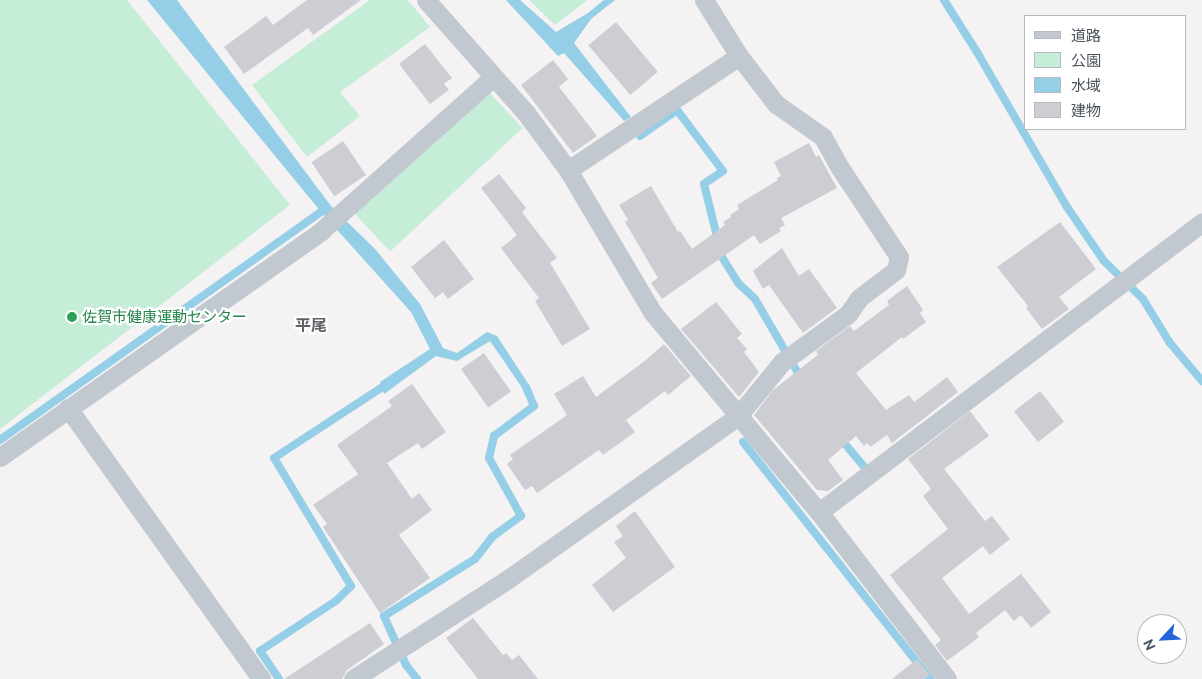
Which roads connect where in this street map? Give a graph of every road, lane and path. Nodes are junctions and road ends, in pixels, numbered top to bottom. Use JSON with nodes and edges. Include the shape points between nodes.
{"nodes":[{"id":1,"x":426,"y":0,"type":"edge"},
{"id":2,"x":704,"y":0,"type":"edge"},
{"id":3,"x":739,"y":56,"type":"junction"},
{"id":4,"x":493,"y":77,"type":"junction"},
{"id":5,"x":568,"y":170,"type":"junction"},
{"id":6,"x":1202,"y":222,"type":"edge"},
{"id":7,"x":68,"y":408,"type":"junction"},
{"id":8,"x":738,"y":416,"type":"junction"},
{"id":9,"x":0,"y":457,"type":"edge"},
{"id":10,"x":819,"y":512,"type":"junction"},
{"id":11,"x":261,"y":679,"type":"edge"},
{"id":12,"x":353,"y":679,"type":"edge"},
{"id":13,"x":947,"y":679,"type":"edge"}],
"edges":[{"from":1,"to":4,"type":"street"},
{"from":2,"to":3,"type":"street"},
{"from":3,"to":5,"type":"street"},
{"from":3,"to":8,"type":"street","via":[[776,104],[822,137],[899,257],[896,270],[859,298],[848,314],[789,357]]},
{"from":4,"to":5,"type":"street","via":[[526,113]]},
{"from":4,"to":7,"type":"street","via":[[292,253]]},
{"from":5,"to":8,"type":"street","via":[[653,313]]},
{"from":6,"to":10,"type":"street"},
{"from":7,"to":9,"type":"street"},
{"from":7,"to":11,"type":"street"},
{"from":8,"to":10,"type":"street"},
{"from":8,"to":12,"type":"street","via":[[508,579]]},
{"from":10,"to":13,"type":"street"}]}
